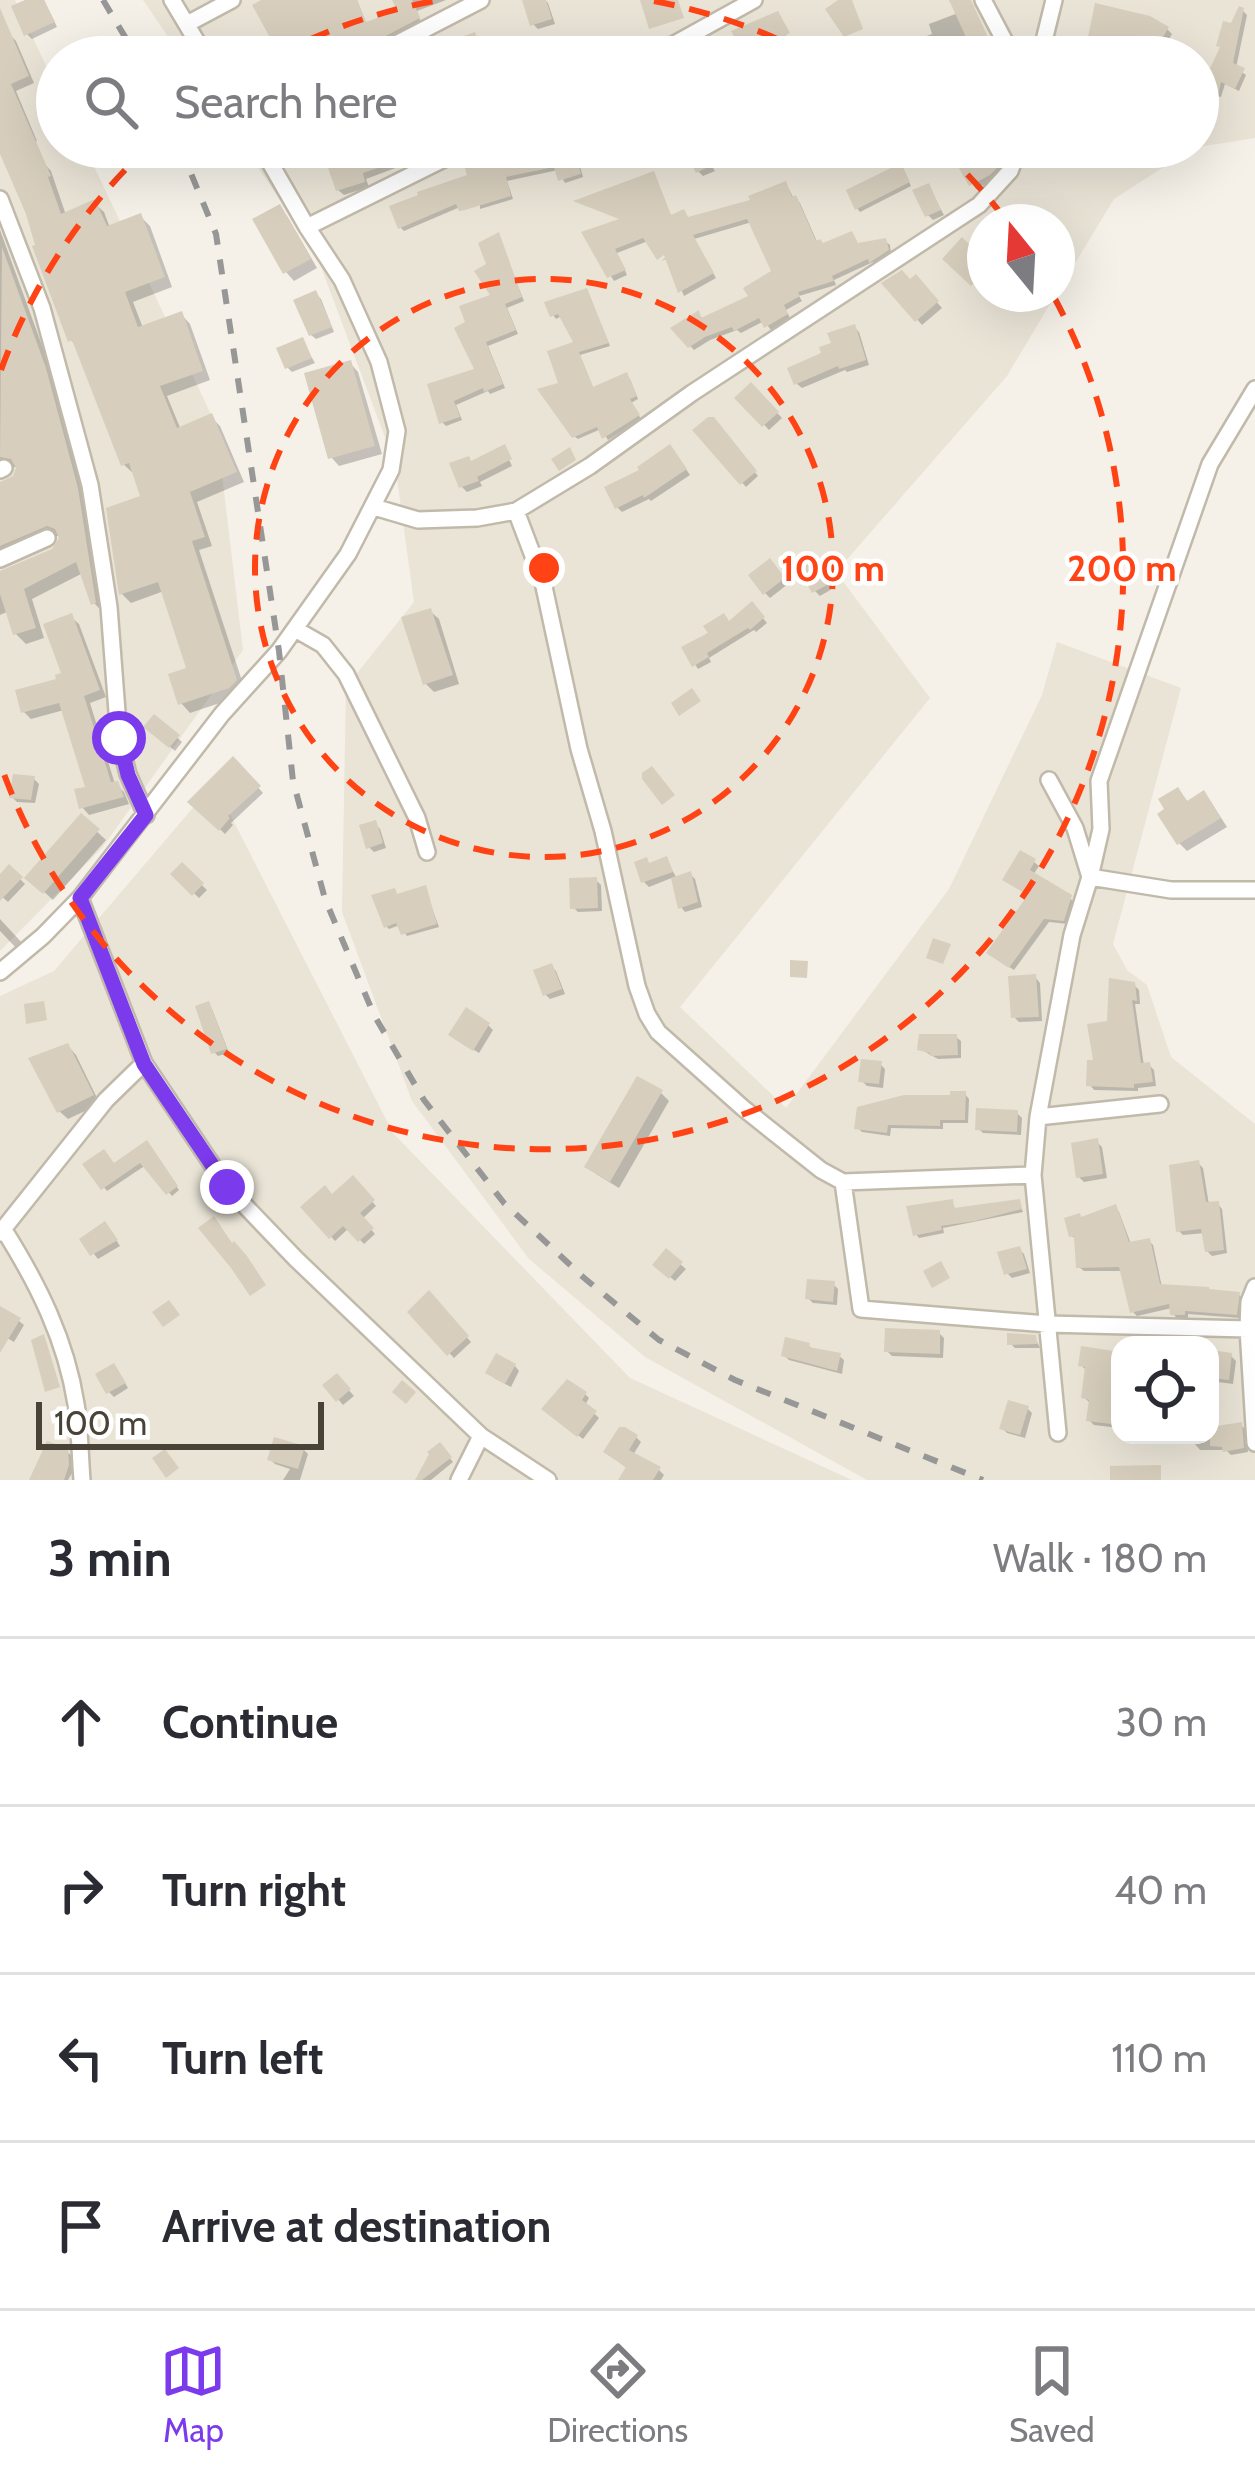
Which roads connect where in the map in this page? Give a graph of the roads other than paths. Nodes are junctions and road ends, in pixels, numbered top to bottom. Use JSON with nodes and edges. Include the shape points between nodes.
{"nodes":[{"id":1,"x":172,"y":0,"type":"edge"},
{"id":2,"x":232,"y":0,"type":"edge"},
{"id":3,"x":482,"y":0,"type":"edge"},
{"id":4,"x":754,"y":0,"type":"edge"},
{"id":5,"x":983,"y":0,"type":"edge"},
{"id":6,"x":1054,"y":0,"type":"edge"},
{"id":7,"x":187,"y":24,"type":"junction"},
{"id":8,"x":194,"y":36,"type":"edge"},
{"id":9,"x":412,"y":36,"type":"edge"},
{"id":10,"x":689,"y":36,"type":"edge"},
{"id":11,"x":1001,"y":36,"type":"edge"},
{"id":12,"x":1045,"y":36,"type":"edge"},
{"id":13,"x":273,"y":168,"type":"edge"},
{"id":14,"x":426,"y":168,"type":"edge"},
{"id":15,"x":1011,"y":168,"type":"edge"},
{"id":16,"x":0,"y":199,"type":"edge"},
{"id":17,"x":307,"y":227,"type":"junction"},
{"id":18,"x":1255,"y":389,"type":"edge"},
{"id":19,"x":374,"y":507,"type":"junction"},
{"id":20,"x":516,"y":511,"type":"junction"},
{"id":21,"x":47,"y":538,"type":"dead end"},
{"id":22,"x":0,"y":559,"type":"edge"},
{"id":23,"x":296,"y":629,"type":"junction"},
{"id":24,"x":1049,"y":780,"type":"dead end"},
{"id":25,"x":146,"y":815,"type":"junction"},
{"id":26,"x":428,"y":852,"type":"dead end"},
{"id":27,"x":1090,"y":878,"type":"junction"},
{"id":28,"x":1255,"y":890,"type":"edge"},
{"id":29,"x":80,"y":898,"type":"junction"},
{"id":30,"x":0,"y":971,"type":"edge"},
{"id":31,"x":144,"y":1064,"type":"junction"},
{"id":32,"x":1160,"y":1104,"type":"dead end"},
{"id":33,"x":1038,"y":1117,"type":"junction"},
{"id":34,"x":1034,"y":1174,"type":"junction"},
{"id":35,"x":843,"y":1181,"type":"junction"},
{"id":36,"x":2,"y":1231,"type":"edge"},
{"id":37,"x":1255,"y":1287,"type":"edge"},
{"id":38,"x":1047,"y":1324,"type":"junction"},
{"id":39,"x":1248,"y":1329,"type":"junction"},
{"id":40,"x":1058,"y":1433,"type":"dead end"},
{"id":41,"x":481,"y":1436,"type":"junction"},
{"id":42,"x":1255,"y":1443,"type":"edge"},
{"id":43,"x":82,"y":1480,"type":"edge"},
{"id":44,"x":459,"y":1480,"type":"edge"},
{"id":45,"x":548,"y":1480,"type":"edge"}],
"edges":[{"from":1,"to":7,"type":"street"},
{"from":2,"to":7,"type":"street"},
{"from":3,"to":9,"type":"street"},
{"from":4,"to":10,"type":"street"},
{"from":5,"to":11,"type":"street"},
{"from":6,"to":12,"type":"street"},
{"from":7,"to":8,"type":"street"},
{"from":13,"to":17,"type":"street"},
{"from":14,"to":17,"type":"street"},
{"from":15,"to":20,"type":"street","via":[[979,206]]},
{"from":16,"to":25,"type":"street","via":[[42,308],[90,484],[119,738]]},
{"from":17,"to":19,"type":"street","via":[[379,362],[397,431]]},
{"from":18,"to":27,"type":"street","via":[[1210,464],[1099,781],[1101,829]]},
{"from":19,"to":20,"type":"street","via":[[418,520]]},
{"from":19,"to":23,"type":"street"},
{"from":20,"to":35,"type":"street","via":[[543,582],[646,1014],[743,1108]]},
{"from":21,"to":22,"type":"street"},
{"from":23,"to":25,"type":"street"},
{"from":23,"to":26,"type":"street","via":[[323,645],[346,674]]},
{"from":24,"to":27,"type":"street"},
{"from":25,"to":29,"type":"street"},
{"from":27,"to":28,"type":"street","via":[[1172,890]]},
{"from":27,"to":33,"type":"street"},
{"from":29,"to":30,"type":"street"},
{"from":29,"to":31,"type":"street"},
{"from":31,"to":36,"type":"street"},
{"from":31,"to":41,"type":"street","via":[[227,1187]]},
{"from":32,"to":33,"type":"street"},
{"from":33,"to":34,"type":"street"},
{"from":34,"to":35,"type":"street"},
{"from":34,"to":38,"type":"street"},
{"from":35,"to":38,"type":"street","via":[[863,1311]]},
{"from":36,"to":43,"type":"street","via":[[49,1309],[76,1401]]},
{"from":37,"to":39,"type":"street"},
{"from":38,"to":39,"type":"street"},
{"from":38,"to":40,"type":"street"},
{"from":39,"to":42,"type":"street"},
{"from":41,"to":44,"type":"street"},
{"from":41,"to":45,"type":"street"}]}
